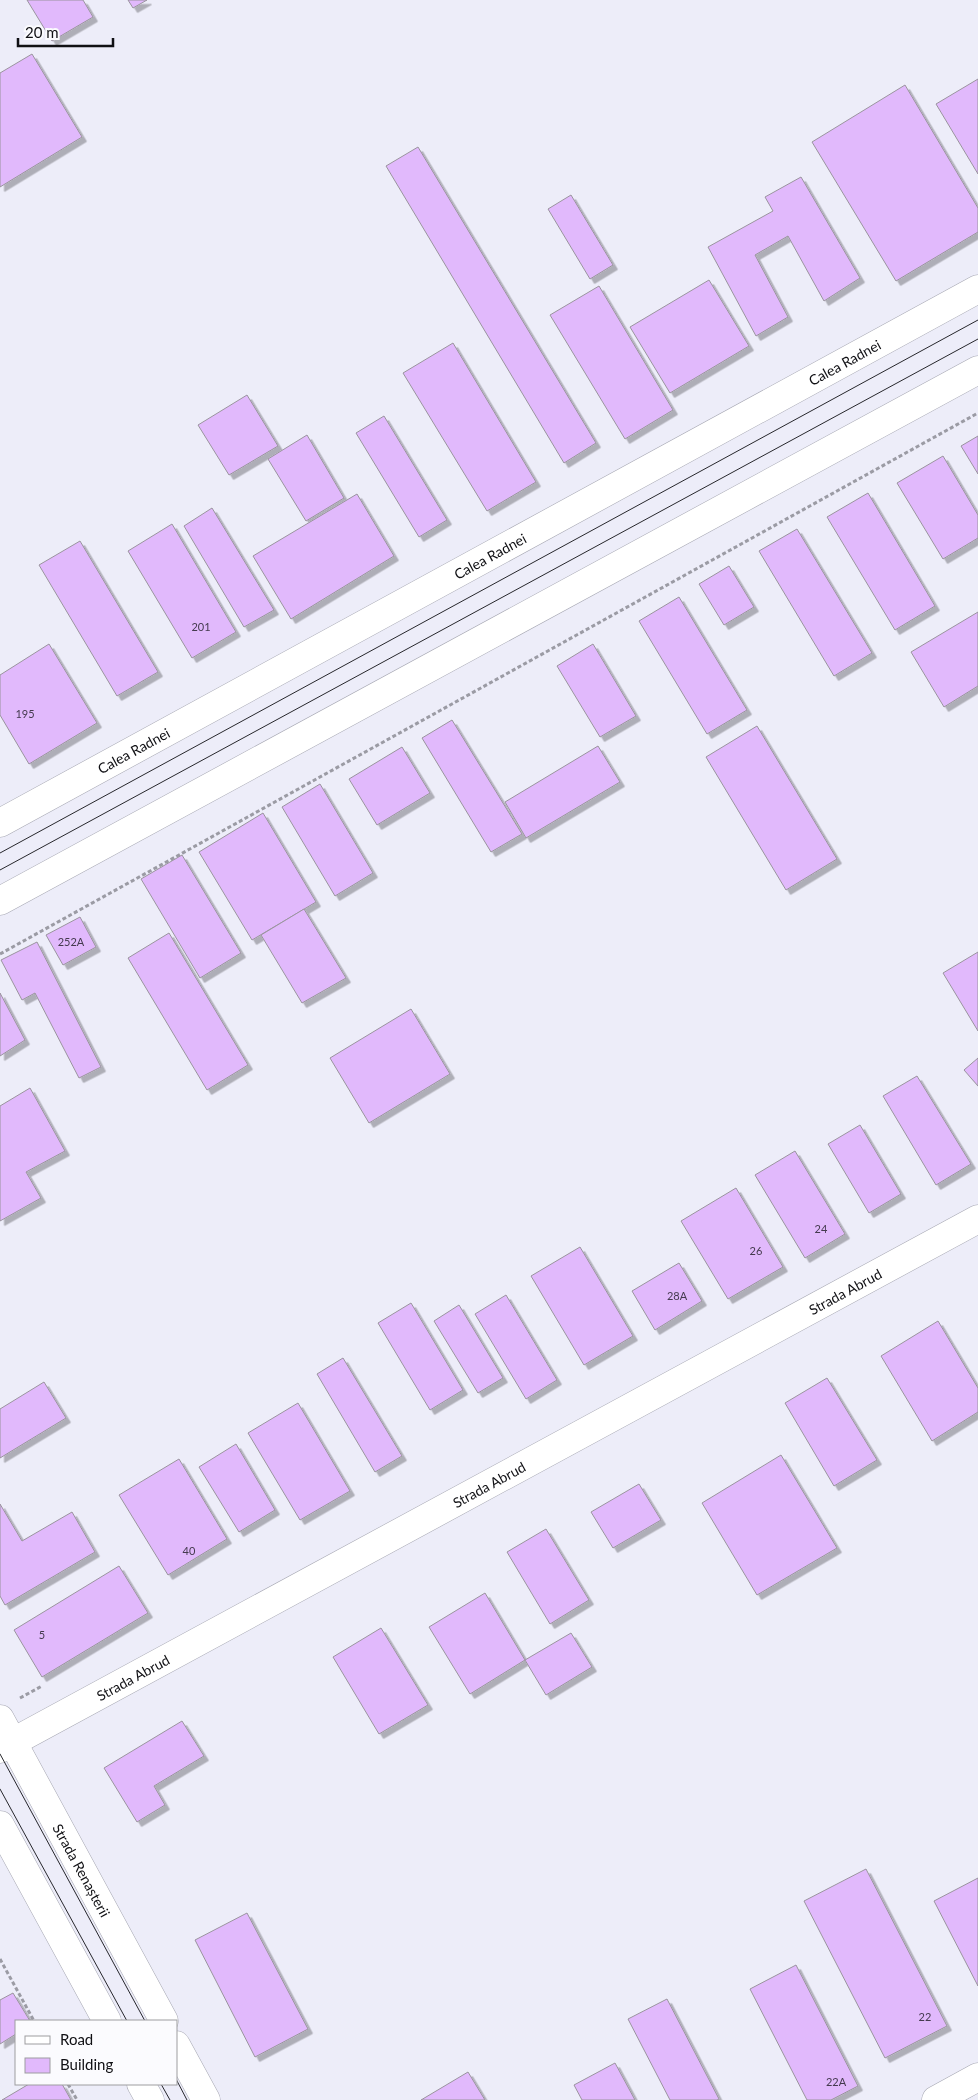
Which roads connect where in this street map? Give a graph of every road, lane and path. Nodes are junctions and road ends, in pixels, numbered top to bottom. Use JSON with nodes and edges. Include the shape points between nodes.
{"nodes":[{"id":1,"x":978,"y":290,"type":"edge"},
{"id":2,"x":978,"y":370,"type":"edge"},
{"id":3,"x":978,"y":413,"type":"edge"},
{"id":4,"x":0,"y":823,"type":"edge"},
{"id":5,"x":0,"y":901,"type":"edge"},
{"id":6,"x":0,"y":954,"type":"edge"},
{"id":7,"x":978,"y":1219,"type":"edge"},
{"id":8,"x":4,"y":1737,"type":"edge"},
{"id":9,"x":0,"y":1825,"type":"edge"},
{"id":10,"x":0,"y":1959,"type":"edge"},
{"id":11,"x":33,"y":2020,"type":"edge"},
{"id":12,"x":106,"y":2020,"type":"edge"},
{"id":13,"x":163,"y":2020,"type":"edge"},
{"id":14,"x":178,"y":2049,"type":"edge"},
{"id":15,"x":978,"y":2077,"type":"edge"},
{"id":16,"x":69,"y":2085,"type":"edge"},
{"id":17,"x":142,"y":2085,"type":"edge"},
{"id":18,"x":77,"y":2100,"type":"edge"},
{"id":19,"x":150,"y":2100,"type":"edge"},
{"id":20,"x":206,"y":2100,"type":"edge"},
{"id":21,"x":936,"y":2100,"type":"edge"}],
"edges":[{"from":1,"to":4,"type":"main road","name":"Calea Radnei"},
{"from":2,"to":5,"type":"main road"},
{"from":3,"to":6,"type":"path"},
{"from":7,"to":8,"type":"main road","name":"Strada Abrud","via":[[78,1708]]},
{"from":8,"to":13,"type":"main road","name":"Strada Renașterii"},
{"from":9,"to":12,"type":"main road"},
{"from":10,"to":11,"type":"path"},
{"from":14,"to":20,"type":"main road"},
{"from":15,"to":21,"type":"main road"},
{"from":16,"to":18,"type":"path"},
{"from":17,"to":19,"type":"main road"}]}
